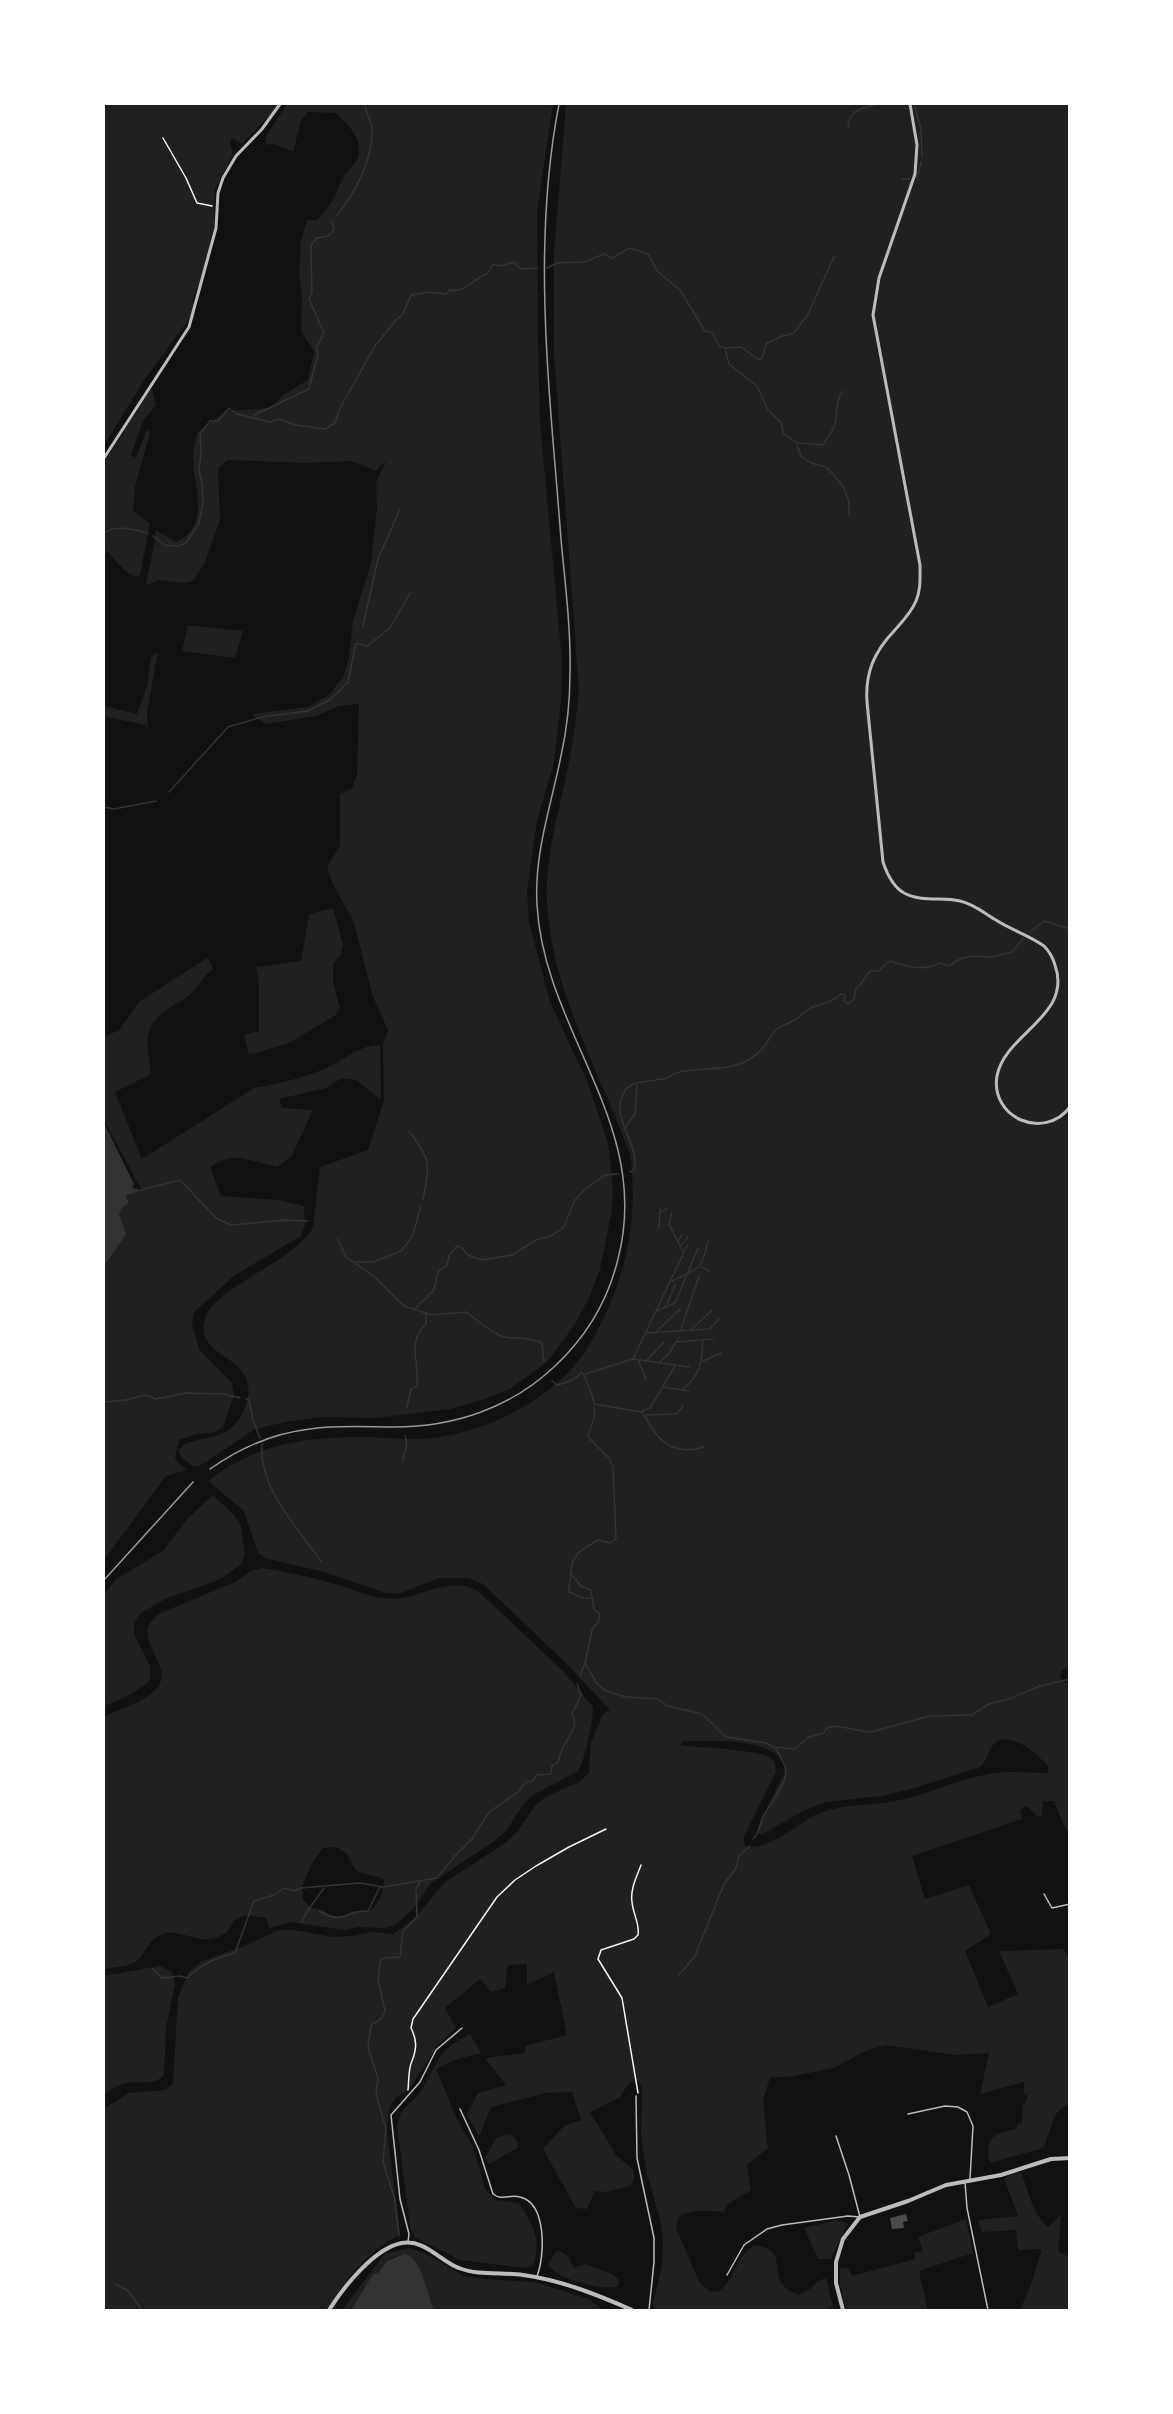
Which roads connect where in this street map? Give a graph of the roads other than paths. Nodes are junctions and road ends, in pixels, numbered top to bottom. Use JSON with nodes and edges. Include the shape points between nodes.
{"nodes":[{"id":1,"x":280,"y":104,"type":"edge"},
{"id":2,"x":910,"y":104,"type":"edge"},
{"id":3,"x":104,"y":458,"type":"edge"},
{"id":4,"x":1070,"y":1107,"type":"edge"},
{"id":5,"x":1044,"y":1894,"type":"dead end"},
{"id":6,"x":1070,"y":1904,"type":"edge"},
{"id":7,"x":462,"y":2028,"type":"dead end"},
{"id":8,"x":636,"y":2096,"type":"road end"},
{"id":9,"x":460,"y":2109,"type":"dead end"},
{"id":10,"x":908,"y":2114,"type":"dead end"},
{"id":11,"x":836,"y":2136,"type":"dead end"},
{"id":12,"x":1070,"y":2158,"type":"edge"},
{"id":13,"x":968,"y":2180,"type":"junction"},
{"id":14,"x":860,"y":2217,"type":"junction"},
{"id":15,"x":408,"y":2243,"type":"junction"},
{"id":16,"x":727,"y":2275,"type":"dead end"},
{"id":17,"x":536,"y":2277,"type":"junction"},
{"id":18,"x":329,"y":2310,"type":"edge"},
{"id":19,"x":632,"y":2310,"type":"edge"},
{"id":20,"x":648,"y":2310,"type":"edge"},
{"id":21,"x":843,"y":2310,"type":"edge"},
{"id":22,"x":988,"y":2310,"type":"edge"}],
"edges":[{"from":1,"to":3,"type":"street","via":[[227,169],[220,185],[216,228],[189,327]]},
{"from":2,"to":4,"type":"street","via":[[918,145],[915,174],[879,278],[873,308],[920,565],[917,599],[879,648],[868,679],[883,862],[893,883],[906,894],[970,904],[1049,952],[1058,976],[1056,995],[1044,1016],[1003,1060],[998,1093],[1007,1110],[1030,1124],[1048,1123]]},
{"from":5,"to":6,"type":"lane","via":[[1050,1907]]},
{"from":7,"to":15,"type":"lane","via":[[434,2052],[422,2077],[390,2117]]},
{"from":8,"to":20,"type":"lane","via":[[637,2158],[654,2238]]},
{"from":9,"to":17,"type":"lane","via":[[493,2194],[524,2198],[538,2212],[543,2254]]},
{"from":10,"to":13,"type":"lane","via":[[945,2106],[967,2112],[973,2126]]},
{"from":11,"to":14,"type":"lane"},
{"from":12,"to":13,"type":"street","via":[[1051,2159],[1001,2175]]},
{"from":13,"to":14,"type":"street","via":[[941,2186]]},
{"from":13,"to":22,"type":"lane","via":[[967,2208]]},
{"from":14,"to":16,"type":"lane","via":[[782,2224],[767,2229],[744,2245]]},
{"from":14,"to":21,"type":"street","via":[[843,2240],[836,2262],[836,2283]]},
{"from":15,"to":17,"type":"street","via":[[427,2248],[467,2271]]},
{"from":15,"to":18,"type":"street","via":[[393,2246],[375,2258],[355,2276]]},
{"from":17,"to":19,"type":"street","via":[[572,2286]]}]}
